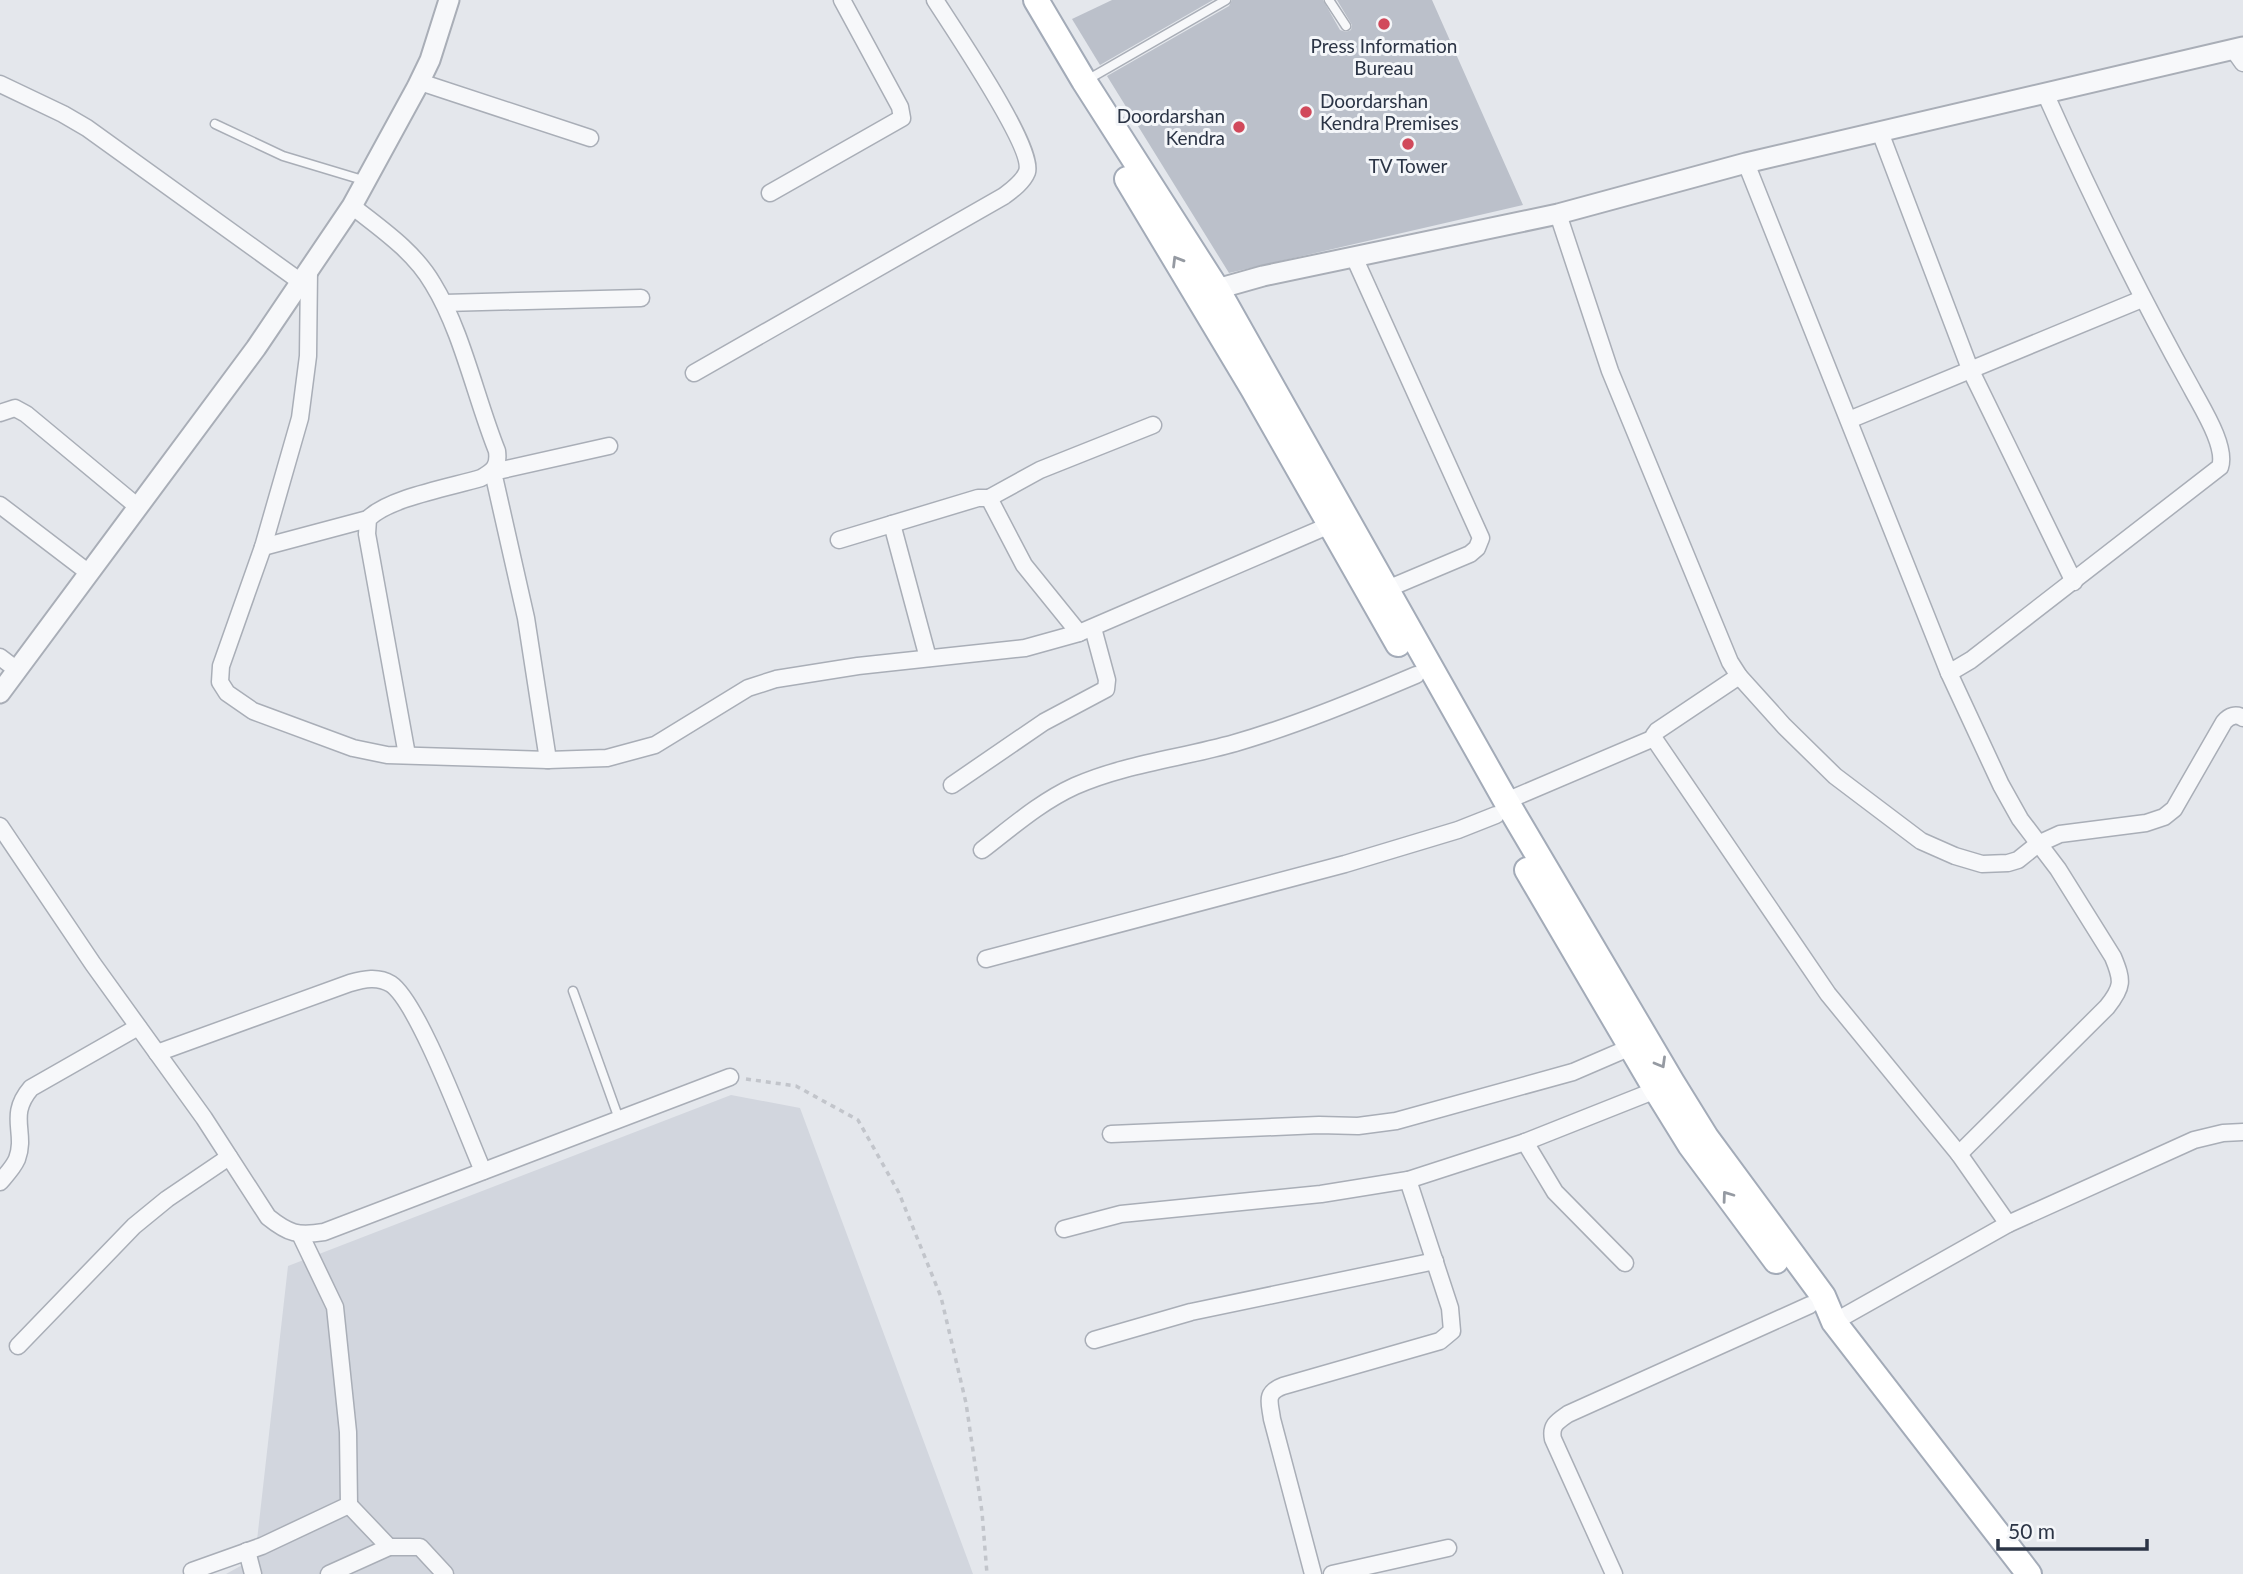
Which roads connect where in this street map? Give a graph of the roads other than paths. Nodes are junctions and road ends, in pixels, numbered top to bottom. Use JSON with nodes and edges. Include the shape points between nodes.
{"nodes":[{"id":1,"x":449,"y":0,"type":"edge"},
{"id":2,"x":842,"y":0,"type":"edge"},
{"id":3,"x":935,"y":0,"type":"edge"},
{"id":4,"x":1017,"y":0,"type":"edge"},
{"id":5,"x":1036,"y":0,"type":"edge"},
{"id":6,"x":1226,"y":0,"type":"edge"},
{"id":7,"x":1329,"y":0,"type":"edge"},
{"id":8,"x":1346,"y":26,"type":"dead end"},
{"id":9,"x":2240,"y":53,"type":"edge"},
{"id":10,"x":1084,"y":81,"type":"junction"},
{"id":11,"x":420,"y":82,"type":"junction"},
{"id":12,"x":0,"y":84,"type":"edge"},
{"id":13,"x":2045,"y":93,"type":"junction"},
{"id":14,"x":215,"y":124,"type":"dead end"},
{"id":15,"x":1880,"y":132,"type":"junction"},
{"id":16,"x":590,"y":138,"type":"dead end"},
{"id":17,"x":1746,"y":163,"type":"junction"},
{"id":18,"x":366,"y":181,"type":"junction"},
{"id":19,"x":770,"y":193,"type":"dead end"},
{"id":20,"x":352,"y":206,"type":"junction"},
{"id":21,"x":1558,"y":214,"type":"junction"},
{"id":22,"x":1354,"y":257,"type":"junction"},
{"id":23,"x":305,"y":276,"type":"junction"},
{"id":24,"x":1209,"y":294,"type":"junction"},
{"id":25,"x":641,"y":298,"type":"dead end"},
{"id":26,"x":2142,"y":299,"type":"junction"},
{"id":27,"x":444,"y":303,"type":"junction"},
{"id":28,"x":1970,"y":369,"type":"junction"},
{"id":29,"x":694,"y":373,"type":"dead end"},
{"id":30,"x":0,"y":412,"type":"edge"},
{"id":31,"x":1849,"y":420,"type":"junction"},
{"id":32,"x":1153,"y":425,"type":"dead end"},
{"id":33,"x":609,"y":446,"type":"dead end"},
{"id":34,"x":493,"y":472,"type":"junction"},
{"id":35,"x":989,"y":498,"type":"junction"},
{"id":36,"x":0,"y":505,"type":"edge"},
{"id":37,"x":138,"y":507,"type":"junction"},
{"id":38,"x":368,"y":519,"type":"junction"},
{"id":39,"x":892,"y":524,"type":"junction"},
{"id":40,"x":1330,"y":524,"type":"junction"},
{"id":41,"x":839,"y":540,"type":"dead end"},
{"id":42,"x":263,"y":547,"type":"junction"},
{"id":43,"x":89,"y":573,"type":"junction"},
{"id":44,"x":2074,"y":582,"type":"junction"},
{"id":45,"x":1387,"y":589,"type":"junction"},
{"id":46,"x":1086,"y":631,"type":"junction"},
{"id":47,"x":0,"y":657,"type":"edge"},
{"id":48,"x":928,"y":658,"type":"junction"},
{"id":49,"x":17,"y":670,"type":"junction"},
{"id":50,"x":1949,"y":674,"type":"junction"},
{"id":51,"x":1416,"y":675,"type":"junction"},
{"id":52,"x":1739,"y":676,"type":"junction"},
{"id":53,"x":0,"y":693,"type":"edge"},
{"id":54,"x":2243,"y":718,"type":"edge"},
{"id":55,"x":1654,"y":738,"type":"junction"},
{"id":56,"x":407,"y":755,"type":"junction"},
{"id":57,"x":548,"y":760,"type":"junction"},
{"id":58,"x":952,"y":785,"type":"dead end"},
{"id":59,"x":1501,"y":808,"type":"junction"},
{"id":60,"x":0,"y":826,"type":"edge"},
{"id":61,"x":2038,"y":844,"type":"junction"},
{"id":62,"x":982,"y":849,"type":"dead end"},
{"id":63,"x":986,"y":959,"type":"dead end"},
{"id":64,"x":573,"y":991,"type":"dead end"},
{"id":65,"x":138,"y":1027,"type":"junction"},
{"id":66,"x":1631,"y":1047,"type":"junction"},
{"id":67,"x":157,"y":1053,"type":"junction"},
{"id":68,"x":730,"y":1077,"type":"road end"},
{"id":69,"x":1656,"y":1090,"type":"junction"},
{"id":70,"x":619,"y":1119,"type":"junction"},
{"id":71,"x":2243,"y":1132,"type":"edge"},
{"id":72,"x":1111,"y":1134,"type":"dead end"},
{"id":73,"x":1525,"y":1142,"type":"junction"},
{"id":74,"x":1959,"y":1153,"type":"junction"},
{"id":75,"x":229,"y":1157,"type":"junction"},
{"id":76,"x":483,"y":1171,"type":"junction"},
{"id":77,"x":1408,"y":1180,"type":"junction"},
{"id":78,"x":0,"y":1182,"type":"edge"},
{"id":79,"x":2008,"y":1224,"type":"junction"},
{"id":80,"x":1064,"y":1229,"type":"dead end"},
{"id":81,"x":301,"y":1236,"type":"junction"},
{"id":82,"x":1435,"y":1261,"type":"junction"},
{"id":83,"x":1625,"y":1264,"type":"dead end"},
{"id":84,"x":1810,"y":1305,"type":"junction"},
{"id":85,"x":1834,"y":1322,"type":"junction"},
{"id":86,"x":1094,"y":1340,"type":"dead end"},
{"id":87,"x":18,"y":1346,"type":"dead end"},
{"id":88,"x":349,"y":1505,"type":"junction"},
{"id":89,"x":389,"y":1547,"type":"junction"},
{"id":90,"x":1448,"y":1548,"type":"dead end"},
{"id":91,"x":247,"y":1551,"type":"junction"},
{"id":92,"x":192,"y":1571,"type":"dead end"},
{"id":93,"x":253,"y":1574,"type":"edge"},
{"id":94,"x":328,"y":1574,"type":"edge"},
{"id":95,"x":444,"y":1574,"type":"edge"},
{"id":96,"x":1312,"y":1574,"type":"edge"},
{"id":97,"x":1332,"y":1574,"type":"edge"},
{"id":98,"x":1614,"y":1574,"type":"edge"},
{"id":99,"x":2029,"y":1574,"type":"edge"}],
"edges":[{"from":1,"to":11,"type":"street"},
{"from":2,"to":19,"type":"street","via":[[902,118]]},
{"from":3,"to":29,"type":"street","via":[[1013,127],[1028,160],[1027,172],[1004,196]]},
{"from":24,"to":4,"type":"main road","one_way":true},
{"from":5,"to":10,"type":"main road"},
{"from":6,"to":10,"type":"lane"},
{"from":7,"to":8,"type":"lane"},
{"from":9,"to":13,"type":"street"},
{"from":10,"to":24,"type":"main road"},
{"from":11,"to":16,"type":"street"},
{"from":11,"to":18,"type":"street"},
{"from":12,"to":23,"type":"street","via":[[88,128]]},
{"from":13,"to":15,"type":"street"},
{"from":13,"to":26,"type":"street"},
{"from":14,"to":18,"type":"lane","via":[[283,156]]},
{"from":15,"to":17,"type":"street"},
{"from":15,"to":28,"type":"street"},
{"from":17,"to":21,"type":"street"},
{"from":17,"to":31,"type":"street"},
{"from":18,"to":20,"type":"street"},
{"from":20,"to":23,"type":"street"},
{"from":20,"to":27,"type":"street","via":[[407,250]]},
{"from":21,"to":22,"type":"street"},
{"from":21,"to":52,"type":"street","via":[[1610,371],[1720,642]]},
{"from":22,"to":24,"type":"street","via":[[1263,276]]},
{"from":22,"to":45,"type":"street","via":[[1481,538],[1470,554]]},
{"from":23,"to":37,"type":"street"},
{"from":23,"to":42,"type":"street","via":[[308,356],[300,418]]},
{"from":24,"to":40,"type":"main road"},
{"from":24,"to":45,"type":"main road"},
{"from":25,"to":27,"type":"street"},
{"from":26,"to":28,"type":"street"},
{"from":26,"to":44,"type":"street","via":[[2207,419],[2222,461],[2178,502]]},
{"from":27,"to":34,"type":"street","via":[[497,451]]},
{"from":28,"to":31,"type":"street"},
{"from":28,"to":44,"type":"street"},
{"from":30,"to":37,"type":"street","via":[[15,408],[26,414]]},
{"from":31,"to":50,"type":"street"},
{"from":32,"to":35,"type":"street","via":[[1040,470]]},
{"from":33,"to":34,"type":"street"},
{"from":34,"to":38,"type":"street","via":[[393,504]]},
{"from":34,"to":57,"type":"street","via":[[526,618]]},
{"from":35,"to":39,"type":"street"},
{"from":35,"to":46,"type":"street","via":[[1024,565]]},
{"from":36,"to":43,"type":"street"},
{"from":37,"to":43,"type":"street"},
{"from":38,"to":42,"type":"street"},
{"from":38,"to":56,"type":"street"},
{"from":39,"to":41,"type":"street"},
{"from":39,"to":48,"type":"street"},
{"from":40,"to":46,"type":"street"},
{"from":40,"to":51,"type":"main road"},
{"from":42,"to":56,"type":"street","via":[[221,666],[220,682],[227,693],[253,711],[354,748]]},
{"from":43,"to":49,"type":"street"},
{"from":44,"to":50,"type":"street"},
{"from":45,"to":59,"type":"main road"},
{"from":46,"to":48,"type":"street","via":[[1025,648]]},
{"from":46,"to":58,"type":"street","via":[[1106,689],[1044,722]]},
{"from":47,"to":49,"type":"street"},
{"from":48,"to":57,"type":"street","via":[[776,679],[748,688],[639,751],[607,758]]},
{"from":49,"to":53,"type":"street"},
{"from":50,"to":61,"type":"street","via":[[2001,785]]},
{"from":51,"to":59,"type":"main road"},
{"from":51,"to":62,"type":"street","via":[[1235,743],[1104,775],[1074,787],[1045,802]]},
{"from":52,"to":55,"type":"street","via":[[1657,731]]},
{"from":52,"to":61,"type":"street","via":[[1835,776],[1921,841],[1955,856],[1994,865],[2018,860]]},
{"from":54,"to":61,"type":"street","via":[[2231,716],[2224,722],[2174,809],[2164,817],[2074,831]]},
{"from":55,"to":59,"type":"street"},
{"from":55,"to":74,"type":"street","via":[[1828,994]]},
{"from":56,"to":57,"type":"street"},
{"from":59,"to":63,"type":"street","via":[[1458,830],[1345,864]]},
{"from":59,"to":66,"type":"main road"},
{"from":59,"to":85,"type":"main road","one_way":true,"via":[[1706,1137],[1823,1296]]},
{"from":60,"to":65,"type":"street"},
{"from":61,"to":74,"type":"street","via":[[2113,957],[2119,992]]},
{"from":64,"to":70,"type":"lane"},
{"from":65,"to":67,"type":"street"},
{"from":65,"to":78,"type":"street","via":[[31,1088],[21,1100],[16,1161]]},
{"from":66,"to":69,"type":"main road"},
{"from":66,"to":72,"type":"street","via":[[1573,1072],[1383,1123]]},
{"from":67,"to":75,"type":"street"},
{"from":67,"to":76,"type":"street","via":[[350,983],[371,978],[391,984],[422,1028]]},
{"from":68,"to":70,"type":"street"},
{"from":69,"to":73,"type":"street"},
{"from":84,"to":69,"type":"main road","one_way":true,"via":[[1727,1196]]},
{"from":70,"to":76,"type":"street"},
{"from":71,"to":79,"type":"street","via":[[2194,1140]]},
{"from":73,"to":77,"type":"street"},
{"from":73,"to":83,"type":"street","via":[[1555,1192]]},
{"from":74,"to":79,"type":"street"},
{"from":75,"to":81,"type":"street","via":[[268,1217]]},
{"from":75,"to":87,"type":"street","via":[[134,1226]]},
{"from":76,"to":81,"type":"street","via":[[324,1232]]},
{"from":77,"to":80,"type":"street","via":[[1321,1194],[1121,1214]]},
{"from":77,"to":82,"type":"street"},
{"from":79,"to":85,"type":"street"},
{"from":81,"to":88,"type":"street","via":[[335,1307],[348,1432]]},
{"from":82,"to":86,"type":"street","via":[[1191,1312]]},
{"from":82,"to":96,"type":"street","via":[[1450,1308],[1452,1331],[1447,1336],[1283,1386],[1269,1397]]},
{"from":84,"to":85,"type":"main road"},
{"from":84,"to":98,"type":"street","via":[[1555,1423],[1553,1439]]},
{"from":85,"to":99,"type":"main road"},
{"from":88,"to":89,"type":"street"},
{"from":88,"to":91,"type":"street"},
{"from":89,"to":94,"type":"street"},
{"from":89,"to":95,"type":"street","via":[[420,1547]]},
{"from":90,"to":97,"type":"street"},
{"from":91,"to":92,"type":"street"},
{"from":91,"to":93,"type":"street"}]}
